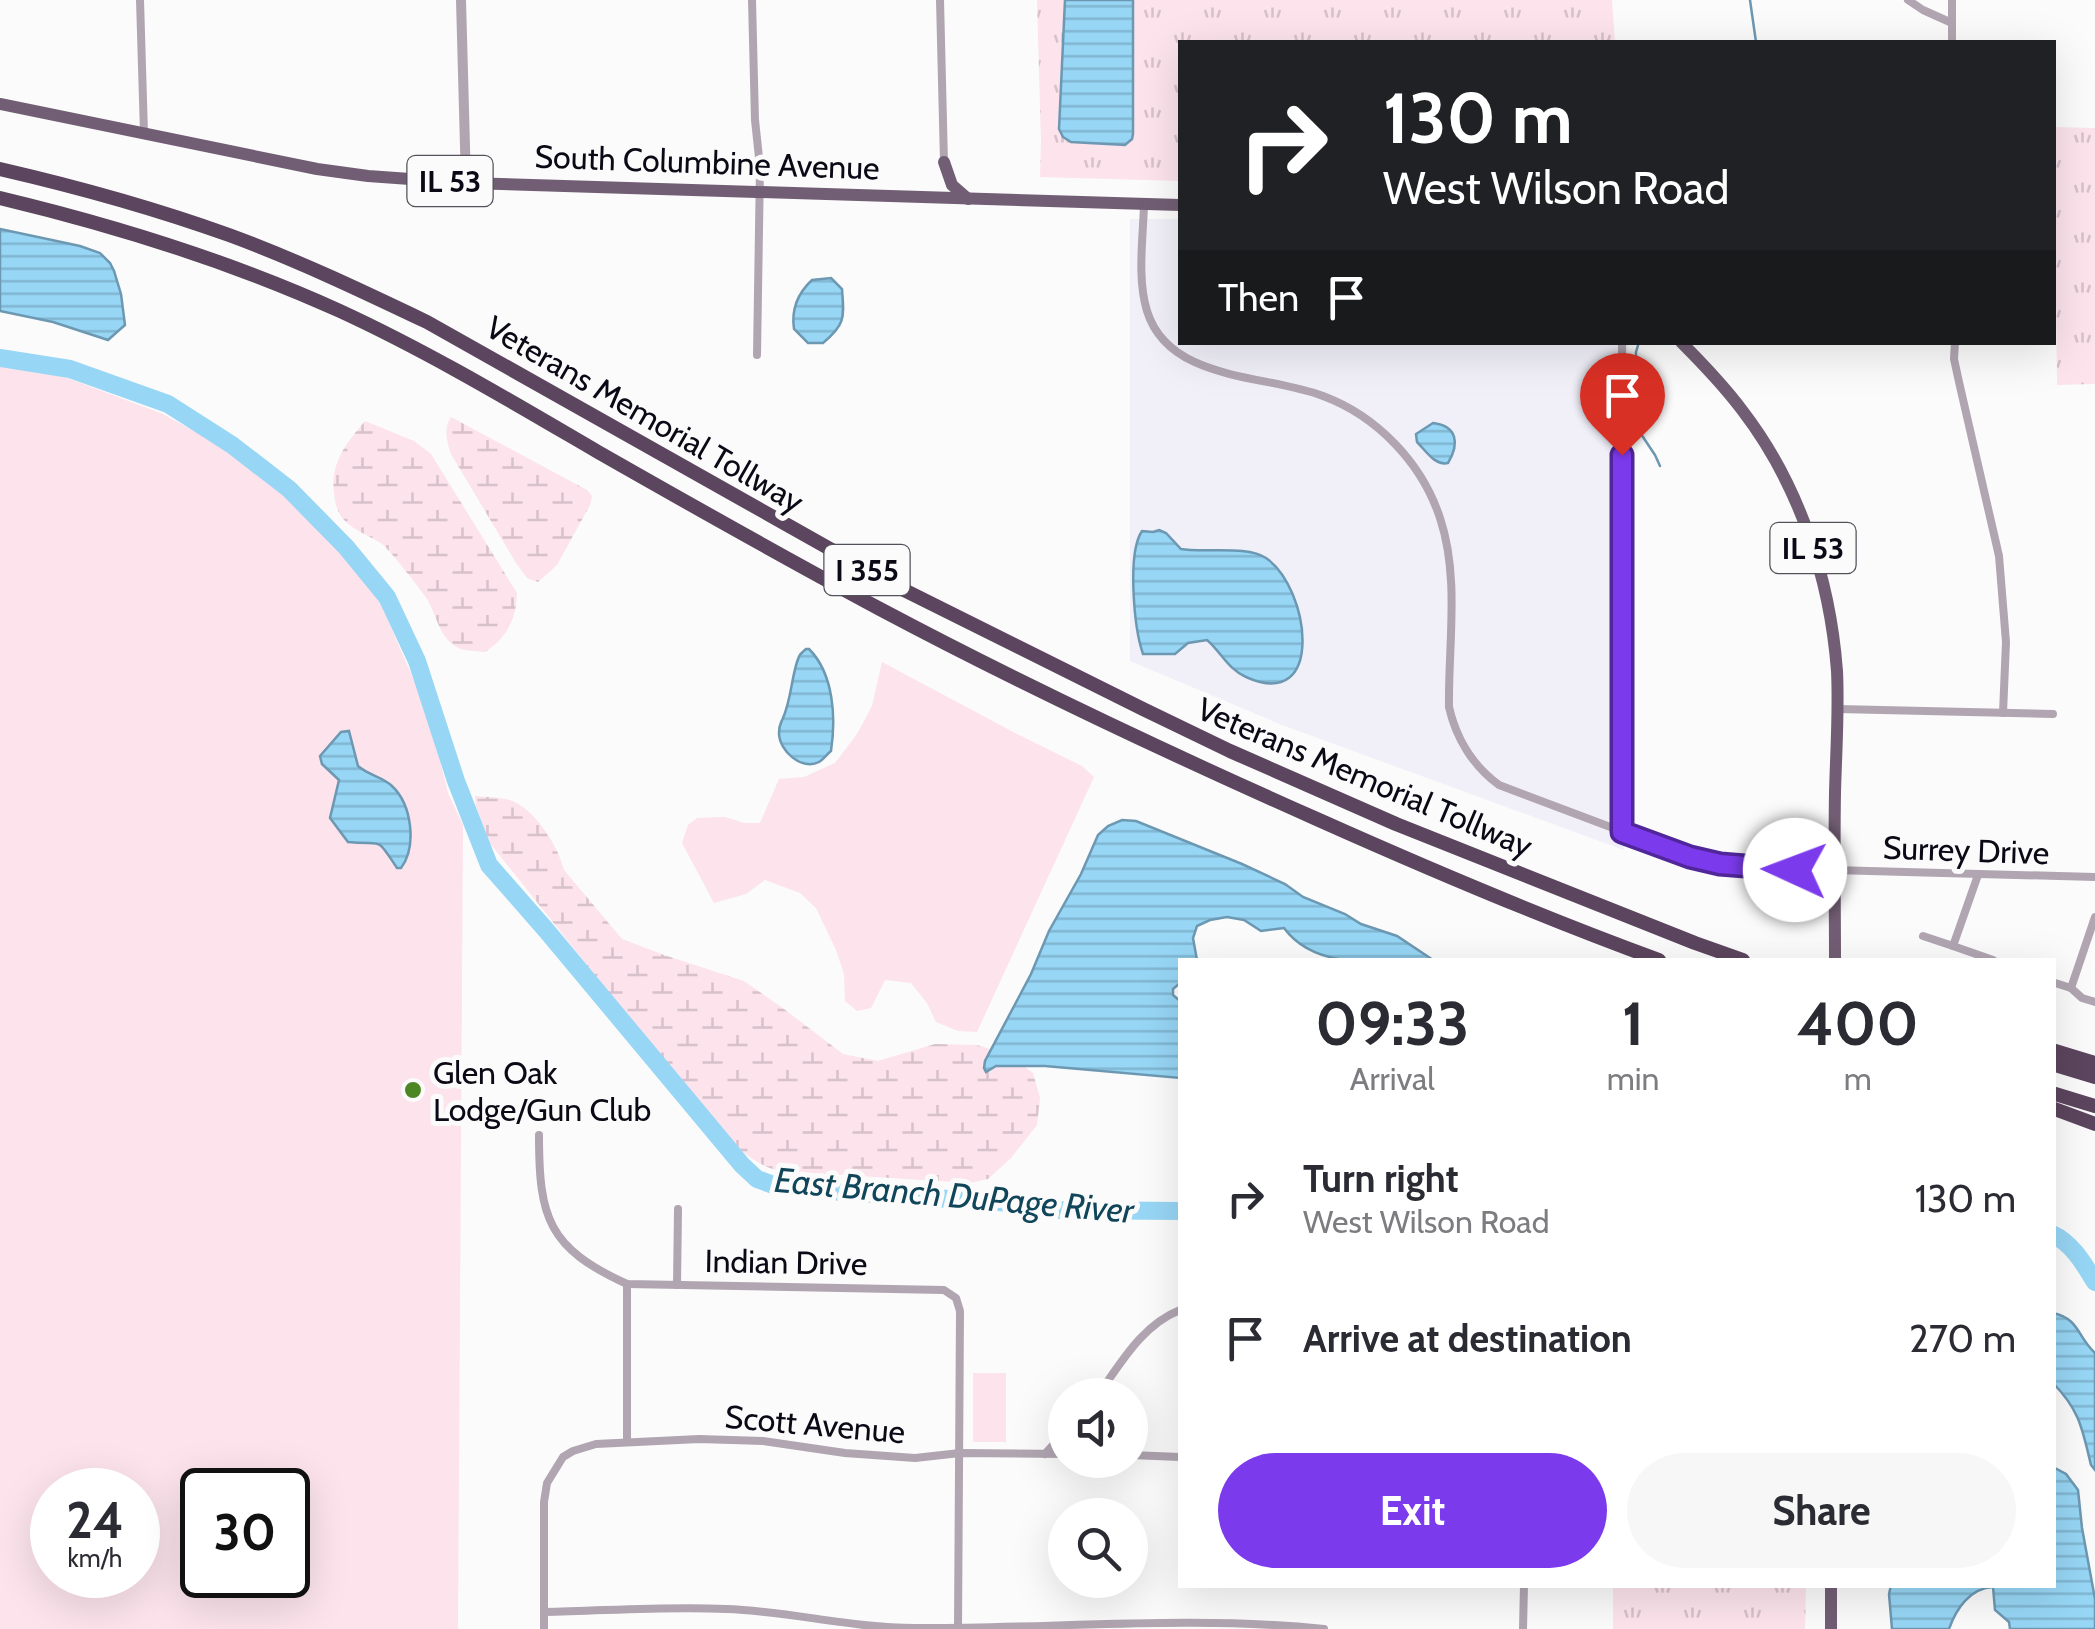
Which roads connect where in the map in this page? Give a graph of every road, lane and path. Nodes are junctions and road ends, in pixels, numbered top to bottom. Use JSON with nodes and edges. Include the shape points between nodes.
{"nodes":[{"id":1,"x":140,"y":0,"type":"edge"},
{"id":2,"x":461,"y":0,"type":"edge"},
{"id":3,"x":752,"y":0,"type":"edge"},
{"id":4,"x":940,"y":0,"type":"edge"},
{"id":5,"x":1908,"y":0,"type":"edge"},
{"id":6,"x":1952,"y":0,"type":"edge"},
{"id":7,"x":1952,"y":23,"type":"junction"},
{"id":8,"x":1952,"y":40,"type":"edge"},
{"id":9,"x":0,"y":104,"type":"edge"},
{"id":10,"x":144,"y":134,"type":"junction"},
{"id":11,"x":944,"y":162,"type":"junction"},
{"id":12,"x":0,"y":169,"type":"edge"},
{"id":13,"x":466,"y":182,"type":"junction"},
{"id":14,"x":760,"y":192,"type":"junction"},
{"id":15,"x":0,"y":198,"type":"edge"},
{"id":16,"x":926,"y":198,"type":"junction"},
{"id":17,"x":968,"y":199,"type":"junction"},
{"id":18,"x":1144,"y":205,"type":"junction"},
{"id":19,"x":1178,"y":205,"type":"edge"},
{"id":20,"x":1622,"y":345,"type":"edge"},
{"id":21,"x":1684,"y":345,"type":"edge"},
{"id":22,"x":1946,"y":345,"type":"edge"},
{"id":23,"x":1955,"y":345,"type":"edge"},
{"id":24,"x":757,"y":355,"type":"dead end"},
{"id":25,"x":1954,"y":359,"type":"junction"},
{"id":26,"x":1838,"y":709,"type":"junction"},
{"id":27,"x":2003,"y":713,"type":"junction"},
{"id":28,"x":2053,"y":714,"type":"dead end"},
{"id":29,"x":1622,"y":832,"type":"junction"},
{"id":30,"x":1835,"y":870,"type":"junction"},
{"id":31,"x":1978,"y":876,"type":"junction"},
{"id":32,"x":2095,"y":877,"type":"edge"},
{"id":33,"x":2095,"y":916,"type":"edge"},
{"id":34,"x":1923,"y":936,"type":"dead end"},
{"id":35,"x":1953,"y":946,"type":"junction"},
{"id":36,"x":1654,"y":958,"type":"edge"},
{"id":37,"x":1738,"y":958,"type":"edge"},
{"id":38,"x":1835,"y":958,"type":"edge"},
{"id":39,"x":1987,"y":958,"type":"edge"},
{"id":40,"x":2056,"y":983,"type":"edge"},
{"id":41,"x":2072,"y":988,"type":"junction"},
{"id":42,"x":2095,"y":1002,"type":"edge"},
{"id":43,"x":2056,"y":1051,"type":"edge"},
{"id":44,"x":2095,"y":1063,"type":"edge"},
{"id":45,"x":2056,"y":1065,"type":"edge"},
{"id":46,"x":2095,"y":1077,"type":"edge"},
{"id":47,"x":2056,"y":1094,"type":"edge"},
{"id":48,"x":2095,"y":1106,"type":"edge"},
{"id":49,"x":2056,"y":1109,"type":"edge"},
{"id":50,"x":2095,"y":1124,"type":"edge"},
{"id":51,"x":539,"y":1135,"type":"dead end"},
{"id":52,"x":678,"y":1208,"type":"dead end"},
{"id":53,"x":627,"y":1284,"type":"junction"},
{"id":54,"x":676,"y":1285,"type":"junction"},
{"id":55,"x":1178,"y":1311,"type":"edge"},
{"id":56,"x":1111,"y":1378,"type":"edge"},
{"id":57,"x":627,"y":1441,"type":"junction"},
{"id":58,"x":1048,"y":1451,"type":"edge"},
{"id":59,"x":960,"y":1453,"type":"junction"},
{"id":60,"x":1045,"y":1454,"type":"joint"},
{"id":61,"x":1148,"y":1456,"type":"edge"},
{"id":62,"x":1178,"y":1458,"type":"edge"},
{"id":63,"x":1524,"y":1588,"type":"edge"},
{"id":64,"x":1831,"y":1588,"type":"edge"},
{"id":65,"x":544,"y":1612,"type":"junction"},
{"id":66,"x":958,"y":1628,"type":"edge"},
{"id":67,"x":544,"y":1629,"type":"edge"},
{"id":68,"x":1324,"y":1629,"type":"edge"},
{"id":69,"x":1524,"y":1629,"type":"edge"},
{"id":70,"x":1831,"y":1629,"type":"edge"}],
"edges":[{"from":1,"to":10,"type":"street"},
{"from":2,"to":13,"type":"street"},
{"from":3,"to":14,"type":"street"},
{"from":4,"to":11,"type":"street"},
{"from":5,"to":7,"type":"street"},
{"from":6,"to":7,"type":"street"},
{"from":7,"to":8,"type":"street"},
{"from":9,"to":10,"type":"main road","name":"South Columbine Avenue","number":"IL 53"},
{"from":10,"to":13,"type":"main road","name":"South Columbine Avenue","number":"IL 53","via":[[317,169]]},
{"from":11,"to":16,"type":"main road"},
{"from":11,"to":17,"type":"main road","via":[[952,185]]},
{"from":12,"to":37,"type":"highway","name":"Veterans Memorial Tollway","number":"I 355","via":[[168,214],[351,285],[894,585],[1230,751],[1396,824]]},
{"from":13,"to":14,"type":"main road","name":"South Columbine Avenue","number":"IL 53"},
{"from":14,"to":16,"type":"main road","name":"South Columbine Avenue","number":"IL 53"},
{"from":14,"to":24,"type":"street"},
{"from":15,"to":36,"type":"highway","name":"Veterans Memorial Tollway","number":"I 355","via":[[208,258],[340,311],[1037,689],[1387,850]]},
{"from":16,"to":17,"type":"main road","name":"South Columbine Avenue","number":"IL 53"},
{"from":17,"to":18,"type":"main road","name":"South Columbine Avenue","number":"IL 53"},
{"from":18,"to":19,"type":"main road","name":"South Columbine Avenue","number":"IL 53"},
{"from":18,"to":29,"type":"street","name":"Surrey Drive","via":[[1147,312],[1177,354],[1206,368],[1300,388],[1352,410],[1392,440],[1426,486],[1449,558],[1450,707],[1479,768],[1510,790]]},
{"from":20,"to":29,"type":"street"},
{"from":21,"to":26,"type":"main road","number":"IL 53","via":[[1744,412],[1798,506],[1828,608]]},
{"from":22,"to":25,"type":"street"},
{"from":23,"to":25,"type":"street"},
{"from":25,"to":27,"type":"street","via":[[1998,556],[2006,642]]},
{"from":26,"to":27,"type":"street"},
{"from":26,"to":30,"type":"main road","number":"IL 53"},
{"from":27,"to":28,"type":"street"},
{"from":29,"to":30,"type":"street","name":"Surrey Drive","via":[[1720,864]]},
{"from":30,"to":31,"type":"street","name":"Surrey Drive"},
{"from":30,"to":38,"type":"main road","number":"IL 53"},
{"from":31,"to":32,"type":"street","name":"Surrey Drive"},
{"from":31,"to":35,"type":"street"},
{"from":33,"to":41,"type":"street"},
{"from":34,"to":35,"type":"street"},
{"from":35,"to":39,"type":"street"},
{"from":40,"to":41,"type":"street"},
{"from":41,"to":42,"type":"street"},
{"from":43,"to":44,"type":"highway"},
{"from":45,"to":46,"type":"highway"},
{"from":47,"to":48,"type":"highway"},
{"from":49,"to":50,"type":"highway"},
{"from":51,"to":53,"type":"street","via":[[541,1194],[555,1228],[574,1254]]},
{"from":52,"to":54,"type":"street"},
{"from":53,"to":54,"type":"street","name":"Indian Drive"},
{"from":53,"to":57,"type":"street"},
{"from":54,"to":59,"type":"street","name":"Indian Drive","via":[[944,1290],[960,1311]]},
{"from":55,"to":56,"type":"street","via":[[1147,1330]]},
{"from":57,"to":59,"type":"street","name":"Scott Avenue","via":[[763,1441],[914,1458]]},
{"from":57,"to":65,"type":"street","name":"Scott Avenue","via":[[584,1446],[563,1457],[550,1475]]},
{"from":58,"to":60,"type":"street"},
{"from":59,"to":60,"type":"street","name":"Scott Avenue"},
{"from":59,"to":66,"type":"street"},
{"from":61,"to":62,"type":"street"},
{"from":63,"to":69,"type":"street"},
{"from":64,"to":70,"type":"main road"},
{"from":65,"to":66,"type":"street","via":[[728,1609]]},
{"from":65,"to":67,"type":"street"},
{"from":66,"to":68,"type":"street","via":[[1190,1622]]}]}
